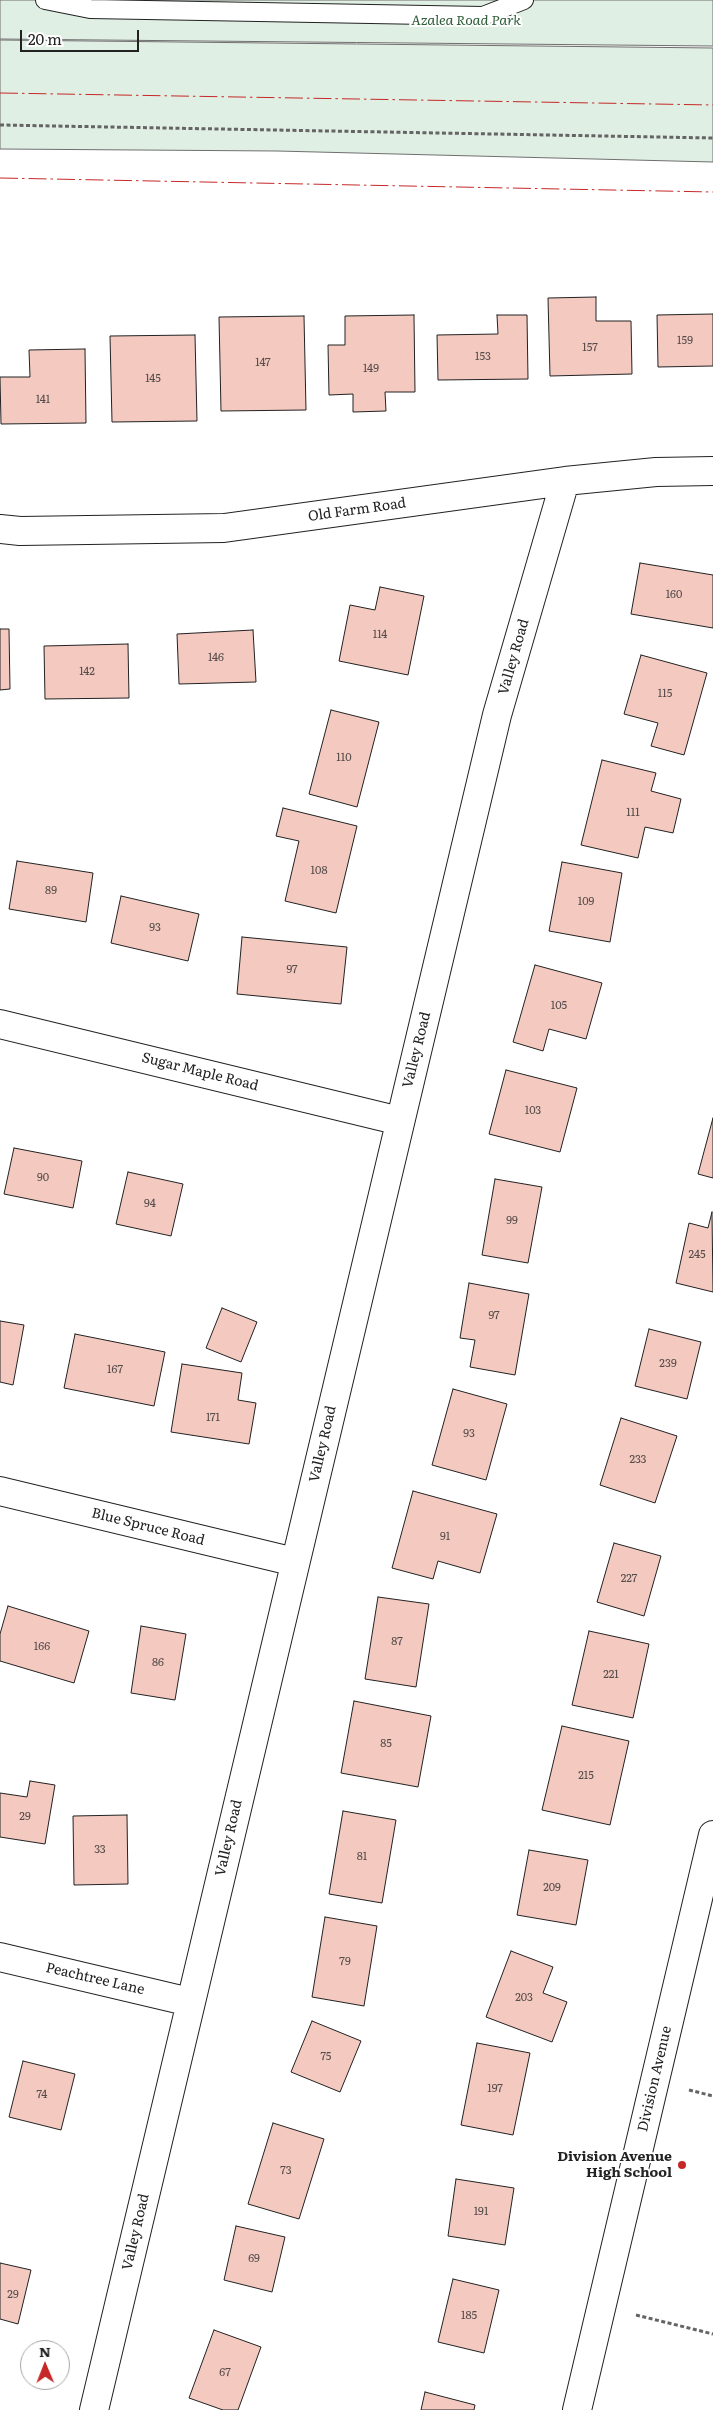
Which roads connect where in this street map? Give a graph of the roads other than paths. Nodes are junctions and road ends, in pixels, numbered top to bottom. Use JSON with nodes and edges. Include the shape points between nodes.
{"nodes":[{"id":1,"x":45,"y":0,"type":"edge"},
{"id":2,"x":524,"y":0,"type":"edge"},
{"id":3,"x":713,"y":471,"type":"edge"},
{"id":4,"x":565,"y":481,"type":"junction"},
{"id":5,"x":0,"y":529,"type":"edge"},
{"id":6,"x":0,"y":1024,"type":"edge"},
{"id":7,"x":400,"y":1120,"type":"junction"},
{"id":8,"x":0,"y":1491,"type":"edge"},
{"id":9,"x":295,"y":1562,"type":"junction"},
{"id":10,"x":713,"y":1835,"type":"edge"},
{"id":11,"x":0,"y":1957,"type":"edge"},
{"id":12,"x":190,"y":2002,"type":"junction"},
{"id":13,"x":94,"y":2410,"type":"edge"},
{"id":14,"x":577,"y":2410,"type":"edge"}],
"edges":[{"from":1,"to":2,"type":"lane","via":[[90,9],[483,16]]},
{"from":3,"to":4,"type":"street","name":"Old Farm Road","via":[[656,472]]},
{"from":4,"to":5,"type":"street","name":"Old Farm Road","via":[[224,528]]},
{"from":4,"to":7,"type":"street","name":"Valley Road","via":[[497,715]]},
{"from":6,"to":7,"type":"street","name":"Sugar Maple Road"},
{"from":7,"to":9,"type":"street","name":"Valley Road"},
{"from":8,"to":9,"type":"street","name":"Blue Spruce Road"},
{"from":9,"to":12,"type":"street","name":"Valley Road"},
{"from":10,"to":14,"type":"street","name":"Division Avenue"},
{"from":11,"to":12,"type":"street","name":"Peachtree Lane"},
{"from":12,"to":13,"type":"street","name":"Valley Road"}]}
